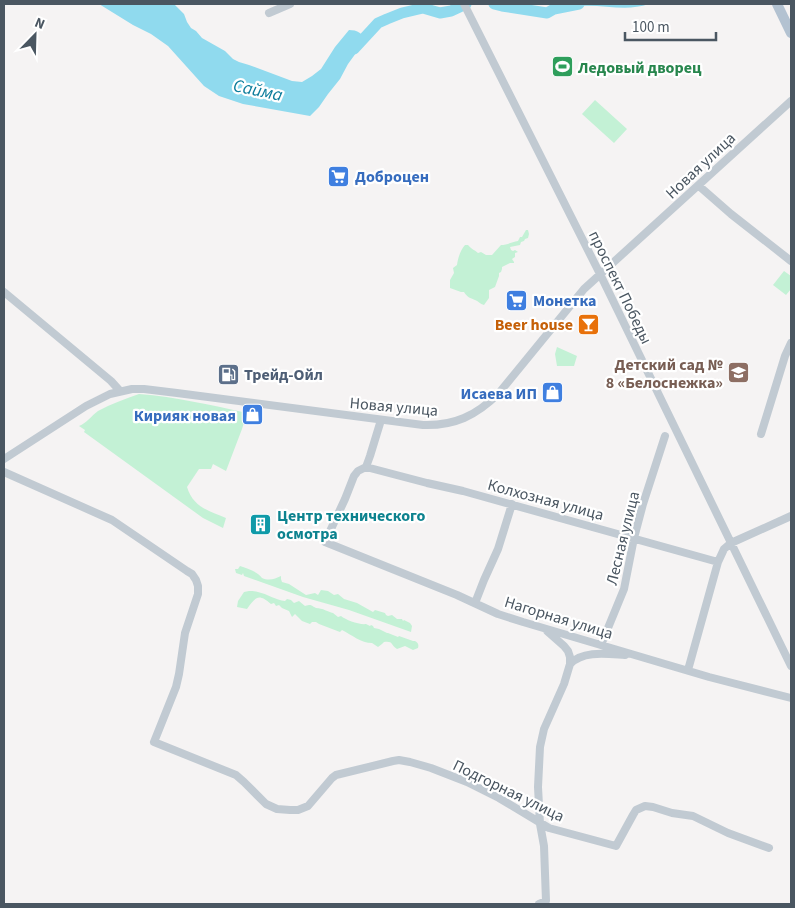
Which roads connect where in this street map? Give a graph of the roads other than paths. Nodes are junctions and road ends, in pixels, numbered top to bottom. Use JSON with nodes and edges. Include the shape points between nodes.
{"nodes":[{"id":1,"x":290,"y":4,"type":"edge"},
{"id":2,"x":464,"y":4,"type":"edge"},
{"id":3,"x":776,"y":4,"type":"edge"},
{"id":4,"x":269,"y":13,"type":"dead end"},
{"id":5,"x":791,"y":34,"type":"edge"},
{"id":6,"x":791,"y":101,"type":"edge"},
{"id":7,"x":699,"y":186,"type":"junction"},
{"id":8,"x":791,"y":261,"type":"edge"},
{"id":9,"x":600,"y":274,"type":"junction"},
{"id":10,"x":4,"y":292,"type":"edge"},
{"id":11,"x":791,"y":343,"type":"edge"},
{"id":12,"x":120,"y":391,"type":"junction"},
{"id":13,"x":380,"y":420,"type":"junction"},
{"id":14,"x":761,"y":434,"type":"dead end"},
{"id":15,"x":665,"y":436,"type":"dead end"},
{"id":16,"x":4,"y":459,"type":"edge"},
{"id":17,"x":366,"y":467,"type":"junction"},
{"id":18,"x":4,"y":472,"type":"edge"},
{"id":19,"x":512,"y":504,"type":"junction"},
{"id":20,"x":791,"y":516,"type":"edge"},
{"id":21,"x":634,"y":538,"type":"junction"},
{"id":22,"x":731,"y":544,"type":"junction"},
{"id":23,"x":718,"y":562,"type":"junction"},
{"id":24,"x":476,"y":603,"type":"junction"},
{"id":25,"x":542,"y":628,"type":"junction"},
{"id":26,"x":601,"y":645,"type":"junction"},
{"id":27,"x":642,"y":656,"type":"junction"},
{"id":28,"x":570,"y":664,"type":"junction"},
{"id":29,"x":791,"y":666,"type":"edge"},
{"id":30,"x":688,"y":670,"type":"junction"},
{"id":31,"x":791,"y":698,"type":"edge"},
{"id":32,"x":540,"y":824,"type":"junction"},
{"id":33,"x":769,"y":848,"type":"dead end"},
{"id":34,"x":539,"y":904,"type":"edge"}],
"edges":[{"from":1,"to":4,"type":"street"},
{"from":2,"to":9,"type":"street","name":"проспект Победы"},
{"from":3,"to":5,"type":"main road"},
{"from":6,"to":7,"type":"street","name":"Новая улица"},
{"from":7,"to":8,"type":"street"},
{"from":7,"to":9,"type":"street","name":"Новая улица"},
{"from":9,"to":13,"type":"street","name":"Новая улица","via":[[570,304],[499,394],[476,412],[459,421],[441,425]]},
{"from":9,"to":22,"type":"street","name":"проспект Победы"},
{"from":10,"to":12,"type":"street"},
{"from":11,"to":14,"type":"street"},
{"from":12,"to":13,"type":"street","name":"Новая улица","via":[[144,389]]},
{"from":12,"to":16,"type":"street","name":"Новая улица","via":[[86,406]]},
{"from":13,"to":17,"type":"street"},
{"from":15,"to":21,"type":"street","name":"Лесная улица"},
{"from":17,"to":19,"type":"street","name":"Колхозная улица"},
{"from":17,"to":24,"type":"street","name":"Нагорная улица","via":[[354,476],[325,542]]},
{"from":18,"to":32,"type":"street","name":"Подгорная улица","via":[[112,520],[192,574],[196,580],[198,594],[185,633],[178,681],[154,742],[236,775],[266,804],[277,809],[304,808],[336,775],[404,761],[467,782]]},
{"from":19,"to":21,"type":"street","name":"Колхозная улица"},
{"from":19,"to":24,"type":"street","via":[[498,550]]},
{"from":20,"to":22,"type":"street"},
{"from":21,"to":23,"type":"street","name":"Колхозная улица"},
{"from":21,"to":26,"type":"street","name":"Лесная улица","via":[[624,590]]},
{"from":22,"to":23,"type":"street","via":[[724,549]]},
{"from":22,"to":29,"type":"street","name":"проспект Победы"},
{"from":23,"to":30,"type":"street"},
{"from":24,"to":25,"type":"street","name":"Нагорная улица"},
{"from":25,"to":26,"type":"street","name":"Нагорная улица"},
{"from":25,"to":28,"type":"street","via":[[568,651]]},
{"from":26,"to":27,"type":"street","name":"Нагорная улица"},
{"from":27,"to":28,"type":"street","via":[[598,654],[578,657]]},
{"from":27,"to":30,"type":"street","name":"Нагорная улица"},
{"from":28,"to":32,"type":"street","via":[[540,743]]},
{"from":30,"to":31,"type":"street","name":"Нагорная улица"},
{"from":32,"to":33,"type":"street","name":"Подгорная улица","via":[[616,846],[636,810],[645,806],[693,816]]},
{"from":32,"to":34,"type":"street","via":[[546,901]]}]}
